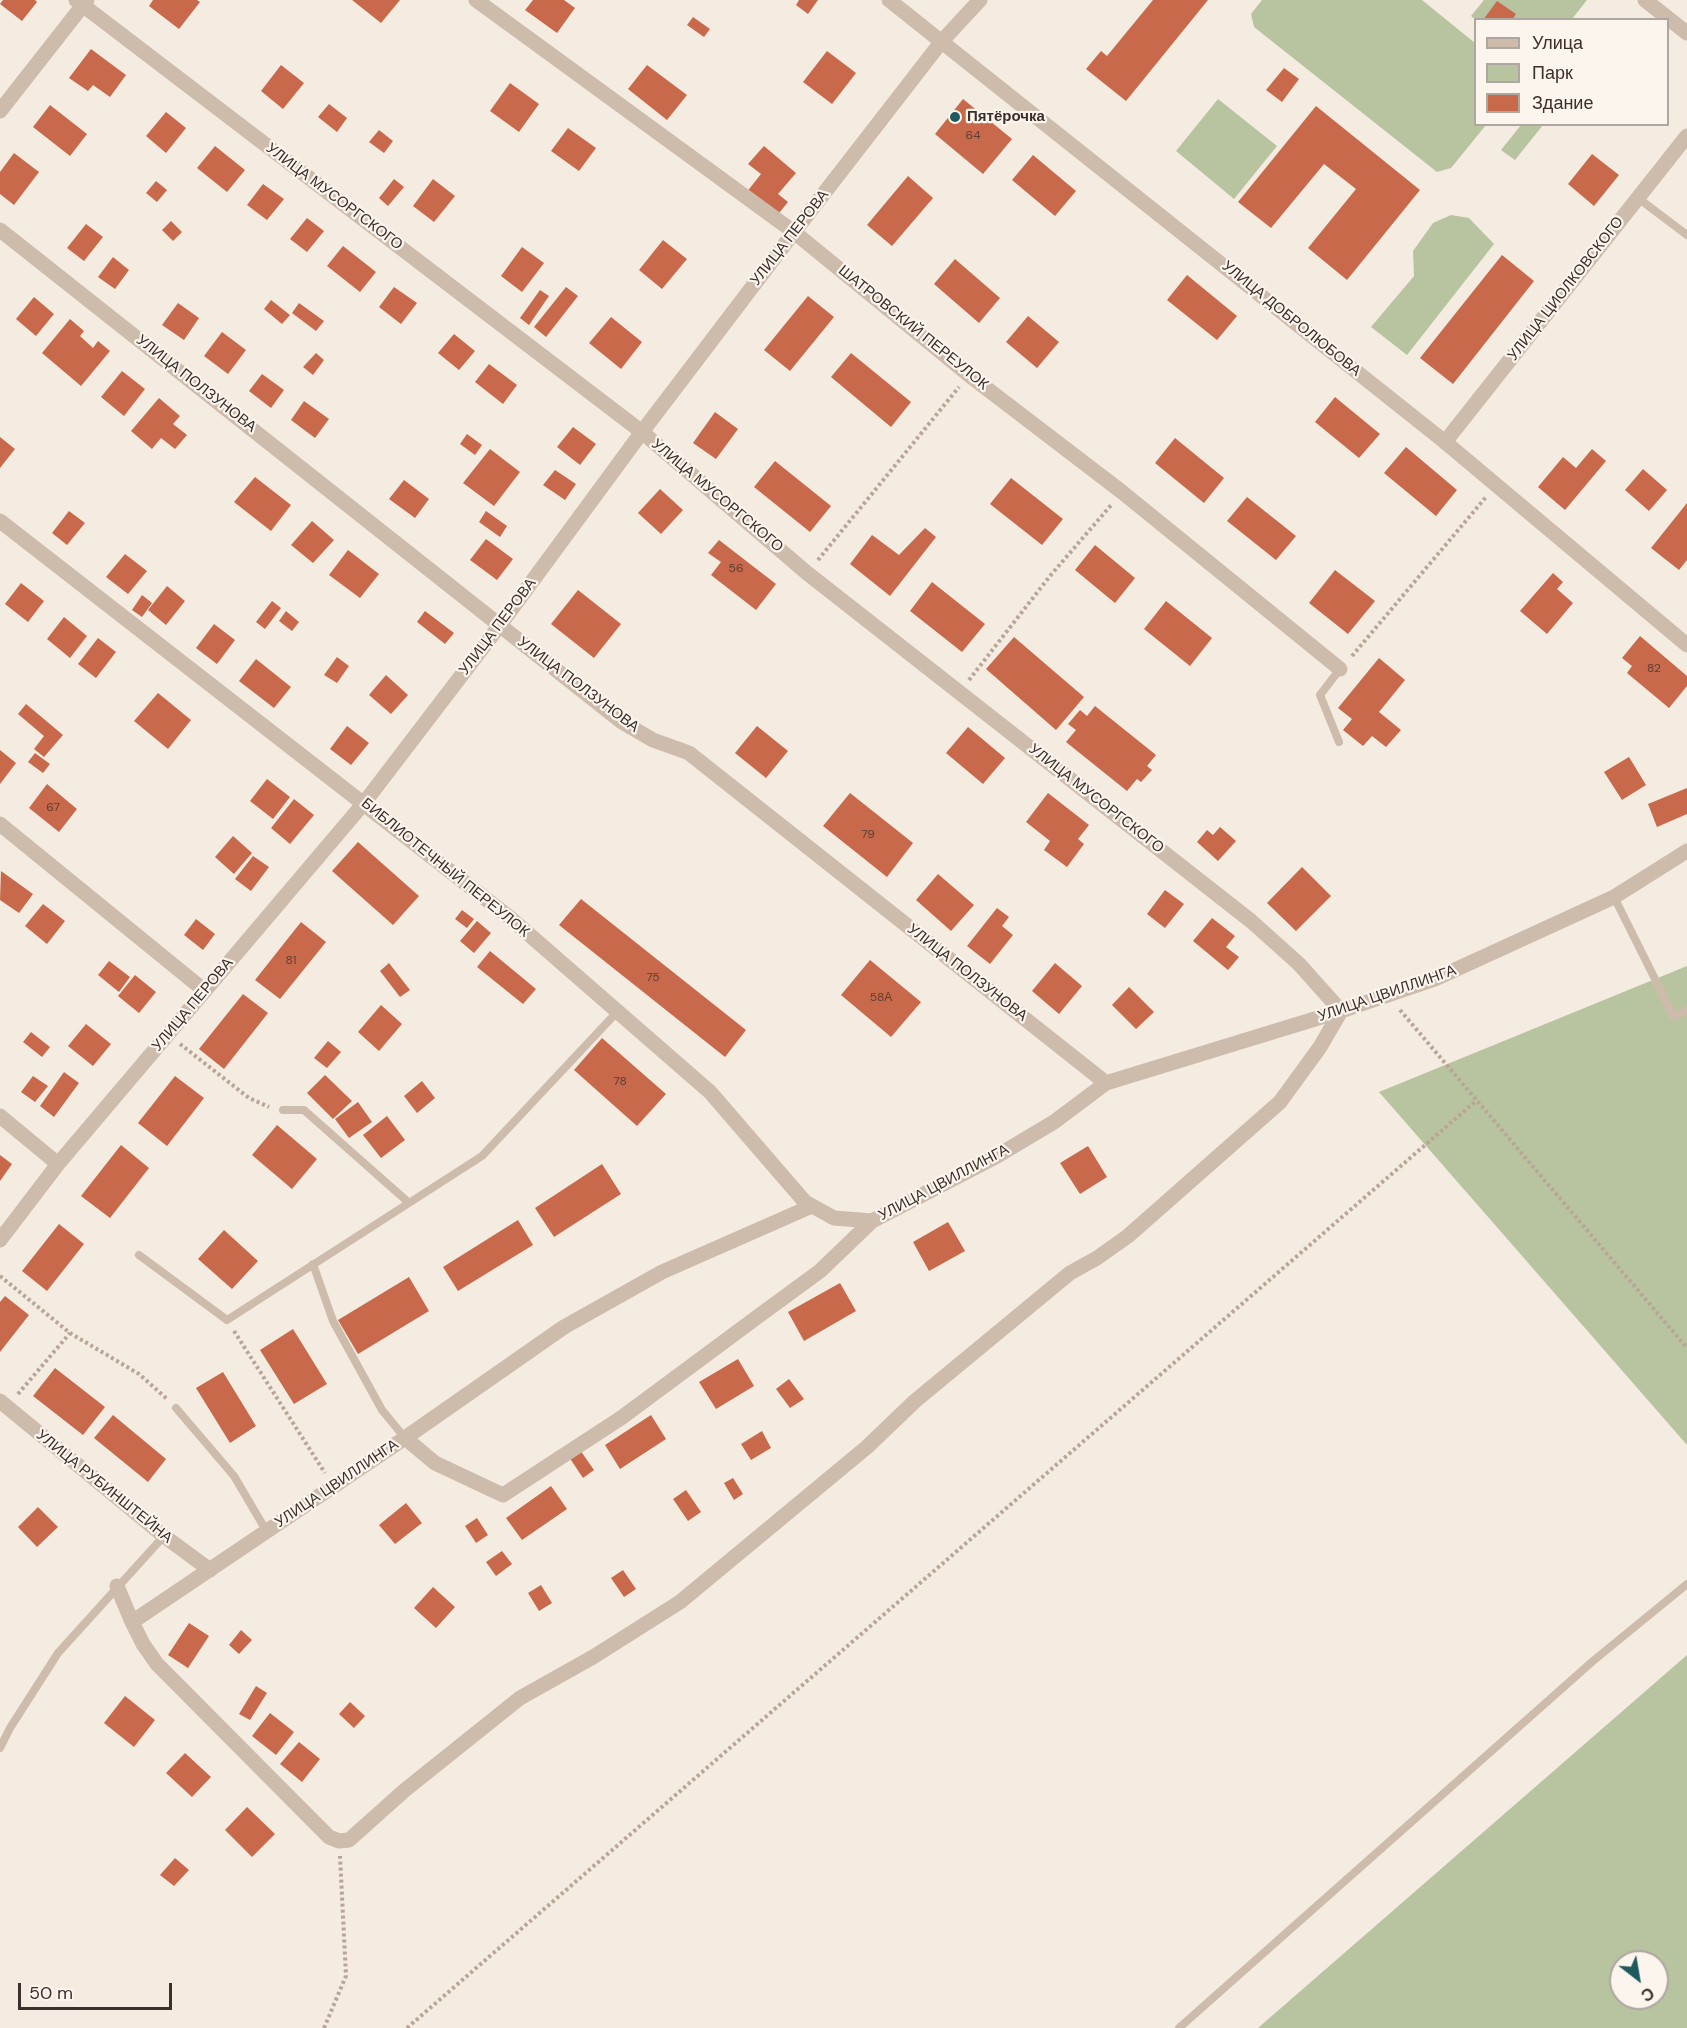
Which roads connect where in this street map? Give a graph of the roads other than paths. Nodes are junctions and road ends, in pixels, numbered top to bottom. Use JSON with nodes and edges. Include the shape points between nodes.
{"nodes":[{"id":1,"x":476,"y":0,"type":"edge"},
{"id":2,"x":889,"y":0,"type":"edge"},
{"id":3,"x":980,"y":0,"type":"edge"},
{"id":4,"x":1645,"y":0,"type":"edge"},
{"id":5,"x":82,"y":2,"type":"edge"},
{"id":6,"x":1668,"y":18,"type":"edge"},
{"id":7,"x":1669,"y":19,"type":"edge"},
{"id":8,"x":1687,"y":33,"type":"edge"},
{"id":9,"x":942,"y":41,"type":"junction"},
{"id":10,"x":0,"y":111,"type":"edge"},
{"id":11,"x":1687,"y":136,"type":"edge"},
{"id":12,"x":1638,"y":198,"type":"junction"},
{"id":13,"x":0,"y":230,"type":"edge"},
{"id":14,"x":794,"y":232,"type":"junction"},
{"id":15,"x":1687,"y":235,"type":"edge"},
{"id":16,"x":642,"y":432,"type":"junction"},
{"id":17,"x":1445,"y":442,"type":"junction"},
{"id":18,"x":0,"y":521,"type":"edge"},
{"id":19,"x":501,"y":625,"type":"junction"},
{"id":20,"x":1687,"y":645,"type":"edge"},
{"id":21,"x":1340,"y":669,"type":"joint"},
{"id":22,"x":1339,"y":742,"type":"dead end"},
{"id":23,"x":364,"y":803,"type":"junction"},
{"id":24,"x":0,"y":824,"type":"edge"},
{"id":25,"x":1687,"y":851,"type":"edge"},
{"id":26,"x":1614,"y":897,"type":"junction"},
{"id":27,"x":205,"y":991,"type":"junction"},
{"id":28,"x":1687,"y":1010,"type":"edge"},
{"id":29,"x":618,"y":1011,"type":"junction"},
{"id":30,"x":1341,"y":1011,"type":"junction"},
{"id":31,"x":1106,"y":1083,"type":"junction"},
{"id":32,"x":283,"y":1110,"type":"road end"},
{"id":33,"x":0,"y":1116,"type":"edge"},
{"id":34,"x":58,"y":1164,"type":"junction"},
{"id":35,"x":408,"y":1202,"type":"junction"},
{"id":36,"x":812,"y":1206,"type":"junction"},
{"id":37,"x":872,"y":1221,"type":"junction"},
{"id":38,"x":0,"y":1240,"type":"edge"},
{"id":39,"x":139,"y":1255,"type":"dead end"},
{"id":40,"x":313,"y":1264,"type":"junction"},
{"id":41,"x":3,"y":1404,"type":"edge"},
{"id":42,"x":176,"y":1408,"type":"road end"},
{"id":43,"x":405,"y":1438,"type":"junction"},
{"id":44,"x":267,"y":1532,"type":"junction"},
{"id":45,"x":164,"y":1536,"type":"junction"},
{"id":46,"x":210,"y":1570,"type":"junction"},
{"id":47,"x":1687,"y":1584,"type":"edge"},
{"id":48,"x":117,"y":1586,"type":"junction"},
{"id":49,"x":132,"y":1622,"type":"junction"},
{"id":50,"x":0,"y":1748,"type":"edge"},
{"id":51,"x":1179,"y":2028,"type":"edge"}],
"edges":[{"from":1,"to":14,"type":"street","name":"ШАТРОВСКИЙ ПЕРЕУЛОК"},
{"from":2,"to":9,"type":"street","name":"УЛИЦА ДОБРОЛЮБОВА"},
{"from":3,"to":9,"type":"street","name":"УЛИЦА ПЕРОВА"},
{"from":4,"to":6,"type":"street"},
{"from":5,"to":10,"type":"street"},
{"from":5,"to":16,"type":"street","name":"УЛИЦА МУСОРГСКОГО"},
{"from":7,"to":8,"type":"street"},
{"from":9,"to":14,"type":"street","name":"УЛИЦА ПЕРОВА"},
{"from":9,"to":17,"type":"street","name":"УЛИЦА ДОБРОЛЮБОВА"},
{"from":11,"to":12,"type":"street","name":"УЛИЦА ЦИОЛКОВСКОГО"},
{"from":12,"to":15,"type":"lane"},
{"from":12,"to":17,"type":"street","name":"УЛИЦА ЦИОЛКОВСКОГО"},
{"from":13,"to":19,"type":"street","name":"УЛИЦА ПОЛЗУНОВА"},
{"from":14,"to":16,"type":"street","name":"УЛИЦА ПЕРОВА"},
{"from":14,"to":21,"type":"street","name":"ШАТРОВСКИЙ ПЕРЕУЛОК"},
{"from":16,"to":19,"type":"street","name":"УЛИЦА ПЕРОВА"},
{"from":16,"to":30,"type":"street","name":"УЛИЦА МУСОРГСКОГО","via":[[807,573],[1251,921],[1299,964]]},
{"from":17,"to":20,"type":"street","name":"УЛИЦА ДОБРОЛЮБОВА"},
{"from":18,"to":23,"type":"street","name":"БИБЛИОТЕЧНЫЙ ПЕРЕУЛОК"},
{"from":19,"to":23,"type":"street","name":"УЛИЦА ПЕРОВА"},
{"from":19,"to":31,"type":"street","name":"УЛИЦА ПОЛЗУНОВА","via":[[622,722],[653,740],[689,753]]},
{"from":21,"to":22,"type":"lane","via":[[1320,695]]},
{"from":23,"to":27,"type":"street","name":"УЛИЦА ПЕРОВА"},
{"from":23,"to":29,"type":"street","name":"БИБЛИОТЕЧНЫЙ ПЕРЕУЛОК","via":[[509,917]]},
{"from":24,"to":27,"type":"street"},
{"from":25,"to":26,"type":"street","name":"УЛИЦА ЦВИЛЛИНГА"},
{"from":26,"to":28,"type":"lane","via":[[1674,1017]]},
{"from":26,"to":30,"type":"street","name":"УЛИЦА ЦВИЛЛИНГА","via":[[1435,979]]},
{"from":27,"to":34,"type":"street","name":"УЛИЦА ПЕРОВА"},
{"from":29,"to":35,"type":"lane","via":[[482,1156]]},
{"from":29,"to":36,"type":"street","name":"БИБЛИОТЕЧНЫЙ ПЕРЕУЛОК","via":[[710,1092]]},
{"from":30,"to":31,"type":"street","name":"УЛИЦА ЦВИЛЛИНГА"},
{"from":30,"to":49,"type":"street","via":[[1280,1102],[1128,1236],[1070,1273],[680,1602],[520,1698],[349,1840],[329,1837],[157,1664]]},
{"from":31,"to":37,"type":"street","name":"УЛИЦА ЦВИЛЛИНГА","via":[[1054,1122],[997,1156]]},
{"from":32,"to":35,"type":"lane","via":[[304,1110]]},
{"from":33,"to":34,"type":"street"},
{"from":34,"to":38,"type":"street","name":"УЛИЦА ПЕРОВА"},
{"from":35,"to":40,"type":"lane"},
{"from":36,"to":37,"type":"street","name":"БИБЛИОТЕЧНЫЙ ПЕРЕУЛОК","via":[[834,1218]]},
{"from":36,"to":43,"type":"street","via":[[662,1272],[564,1326]]},
{"from":37,"to":43,"type":"street","name":"УЛИЦА ЦВИЛЛИНГА","via":[[820,1271],[760,1316],[621,1418],[503,1495],[435,1463]]},
{"from":39,"to":40,"type":"lane","via":[[227,1320]]},
{"from":40,"to":43,"type":"lane","via":[[333,1321],[382,1410]]},
{"from":41,"to":45,"type":"street","name":"УЛИЦА РУБИНШТЕЙНА"},
{"from":42,"to":44,"type":"lane","via":[[234,1476]]},
{"from":43,"to":44,"type":"street","name":"УЛИЦА ЦВИЛЛИНГА"},
{"from":44,"to":46,"type":"street","name":"УЛИЦА ЦВИЛЛИНГА"},
{"from":45,"to":46,"type":"street","name":"УЛИЦА РУБИНШТЕЙНА"},
{"from":45,"to":48,"type":"lane"},
{"from":46,"to":49,"type":"street","name":"УЛИЦА ЦВИЛЛИНГА"},
{"from":47,"to":51,"type":"lane","via":[[1593,1661]]},
{"from":48,"to":49,"type":"street"},
{"from":48,"to":50,"type":"lane","via":[[58,1653]]}]}
